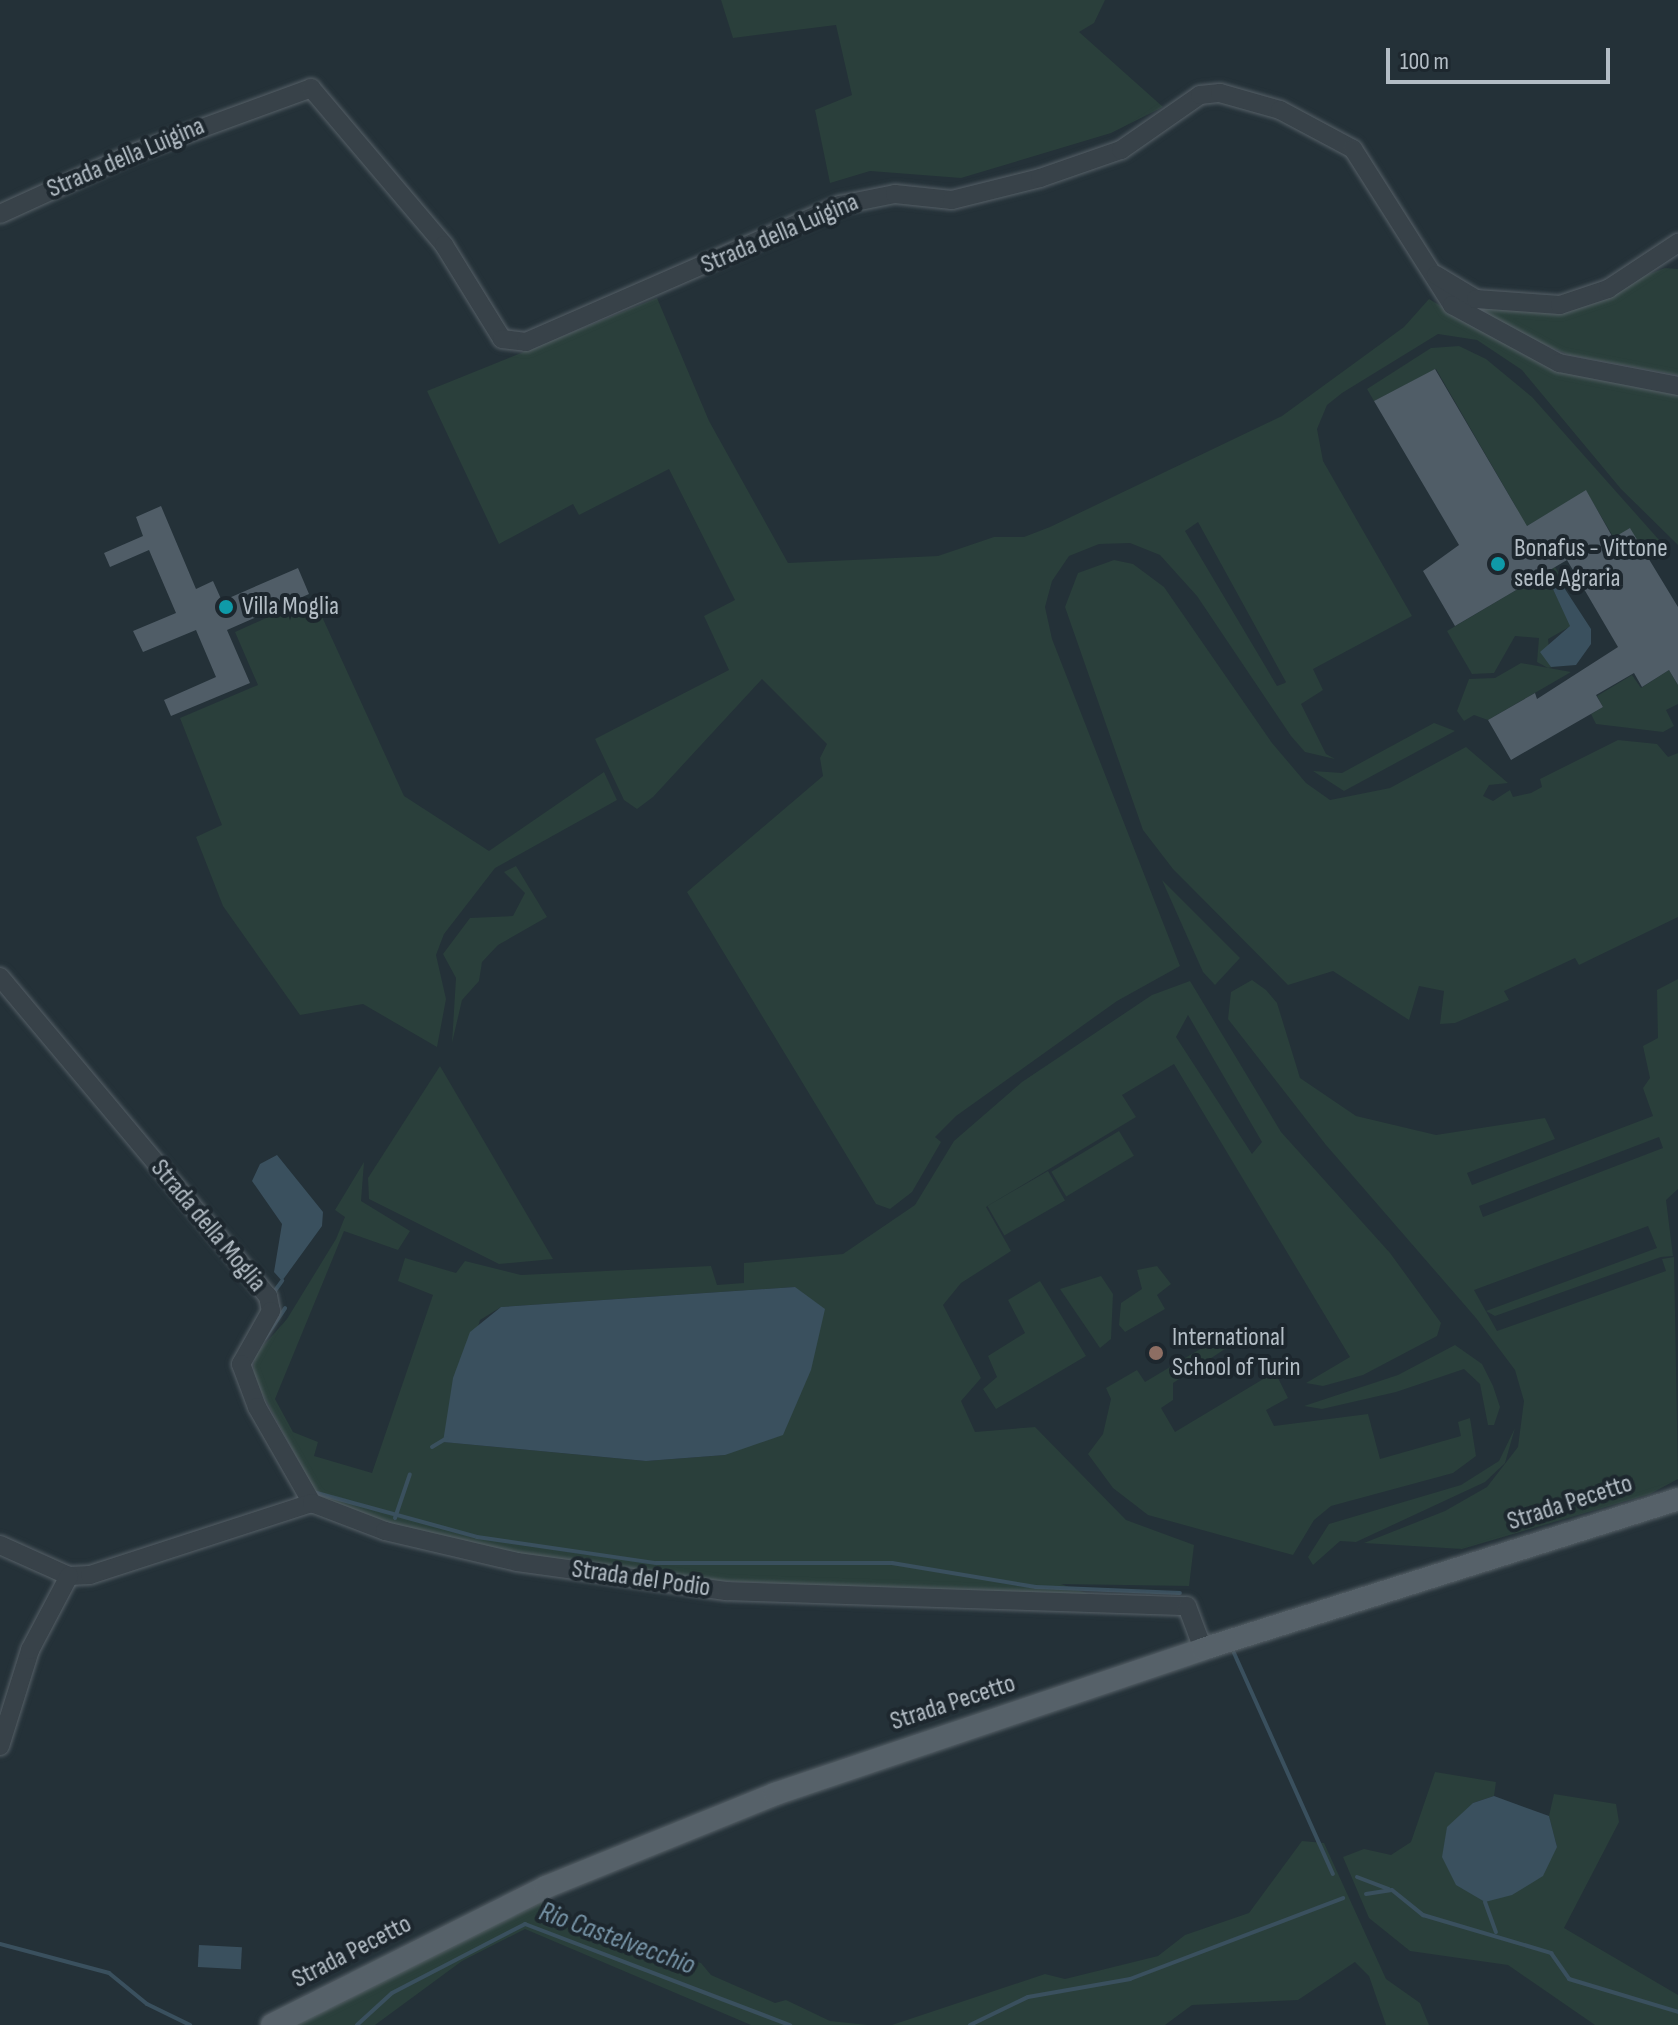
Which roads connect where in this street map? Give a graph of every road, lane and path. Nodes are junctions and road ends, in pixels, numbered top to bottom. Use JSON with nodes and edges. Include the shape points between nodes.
{"nodes":[{"id":1,"x":0,"y":214,"type":"edge"},
{"id":2,"x":1678,"y":243,"type":"edge"},
{"id":3,"x":1436,"y":275,"type":"junction"},
{"id":4,"x":1678,"y":386,"type":"edge"},
{"id":5,"x":0,"y":977,"type":"edge"},
{"id":6,"x":1678,"y":1499,"type":"edge"},
{"id":7,"x":312,"y":1503,"type":"junction"},
{"id":8,"x":0,"y":1545,"type":"edge"},
{"id":9,"x":69,"y":1576,"type":"junction"},
{"id":10,"x":1203,"y":1649,"type":"junction"},
{"id":11,"x":0,"y":1746,"type":"edge"},
{"id":12,"x":272,"y":2025,"type":"edge"}],
"edges":[{"from":1,"to":3,"type":"street","name":"Strada della Luigina","via":[[159,143],[311,88],[444,245],[502,339],[526,342],[840,205],[895,194],[952,200],[1107,156],[1211,93],[1280,110],[1353,149]]},
{"from":2,"to":3,"type":"street","via":[[1608,289],[1560,305],[1476,299]]},
{"from":3,"to":4,"type":"street","name":"Strada della Luigina","via":[[1443,299],[1539,354]]},
{"from":5,"to":7,"type":"street","name":"Strada della Moglia","via":[[268,1296],[271,1311],[241,1364],[257,1407]]},
{"from":6,"to":10,"type":"main road","name":"Strada Pecetto"},
{"from":7,"to":9,"type":"street","via":[[166,1552]]},
{"from":7,"to":10,"type":"street","name":"Strada del Podio","via":[[385,1531],[517,1562],[726,1591],[1187,1606]]},
{"from":8,"to":9,"type":"street"},
{"from":9,"to":11,"type":"street","via":[[30,1650]]},
{"from":10,"to":12,"type":"main road","name":"Strada Pecetto","via":[[848,1768],[654,1843],[546,1887]]}]}
